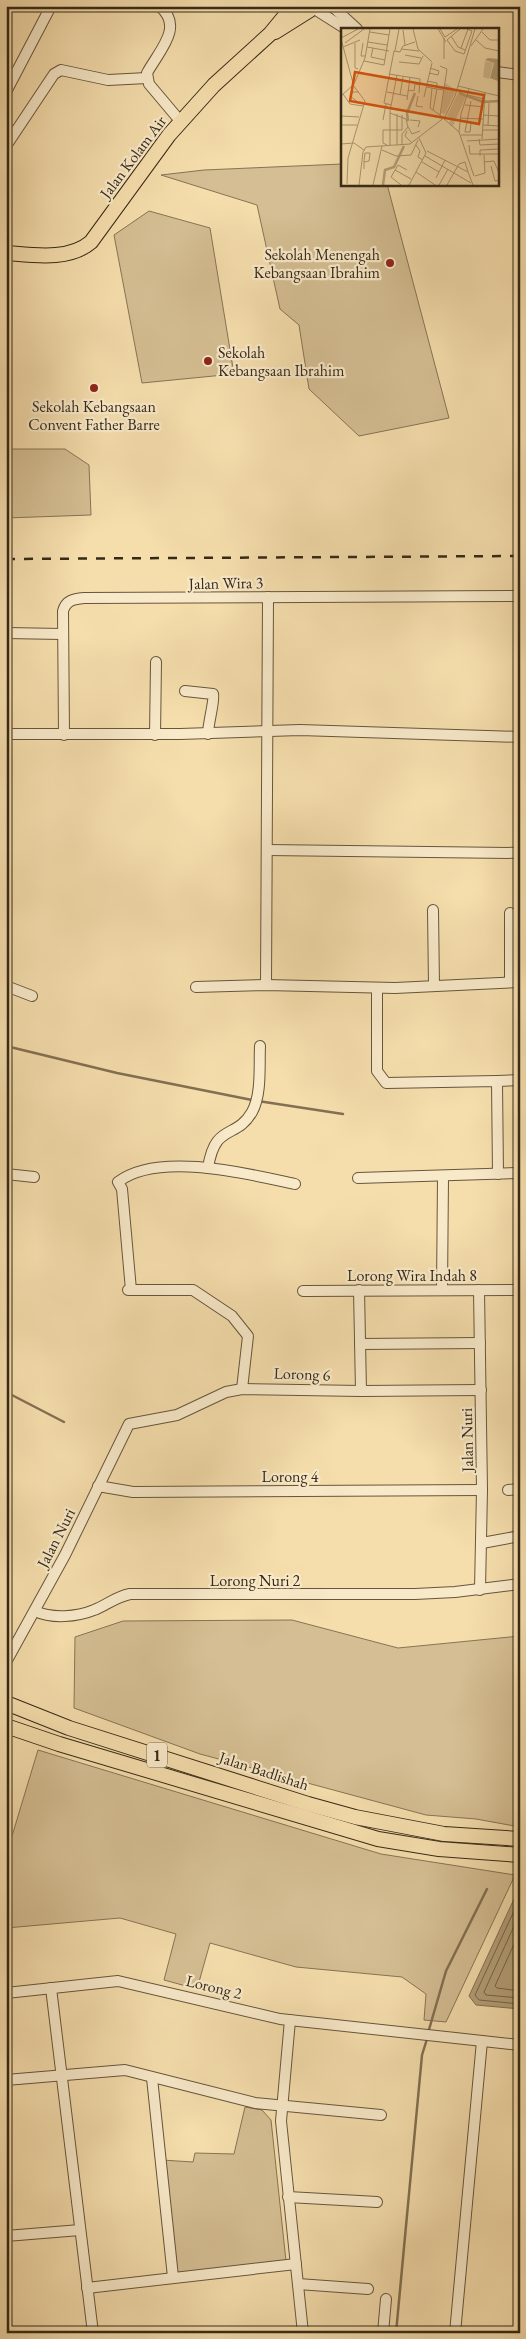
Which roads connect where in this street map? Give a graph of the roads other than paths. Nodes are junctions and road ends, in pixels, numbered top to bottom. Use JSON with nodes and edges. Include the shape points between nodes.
{"nodes":[{"id":1,"x":51,"y":6,"type":"edge"},
{"id":2,"x":159,"y":6,"type":"edge"},
{"id":3,"x":293,"y":6,"type":"edge"},
{"id":4,"x":332,"y":6,"type":"edge"},
{"id":5,"x":313,"y":8,"type":"edge"},
{"id":6,"x":344,"y":28,"type":"edge"},
{"id":7,"x":356,"y":28,"type":"edge"},
{"id":8,"x":270,"y":34,"type":"junction"},
{"id":9,"x":498,"y":72,"type":"edge"},
{"id":10,"x":520,"y":75,"type":"edge"},
{"id":11,"x":147,"y":78,"type":"junction"},
{"id":12,"x":6,"y":92,"type":"edge"},
{"id":13,"x":181,"y":122,"type":"junction"},
{"id":14,"x":6,"y":146,"type":"edge"},
{"id":15,"x":6,"y":253,"type":"edge"},
{"id":16,"x":520,"y":596,"type":"edge"},
{"id":17,"x":268,"y":597,"type":"junction"},
{"id":18,"x":6,"y":633,"type":"edge"},
{"id":19,"x":62,"y":634,"type":"junction"},
{"id":20,"x":156,"y":662,"type":"dead end"},
{"id":21,"x":185,"y":691,"type":"dead end"},
{"id":22,"x":266,"y":730,"type":"junction"},
{"id":23,"x":6,"y":734,"type":"edge"},
{"id":24,"x":155,"y":734,"type":"junction"},
{"id":25,"x":208,"y":734,"type":"junction"},
{"id":26,"x":64,"y":735,"type":"junction"},
{"id":27,"x":520,"y":737,"type":"edge"},
{"id":28,"x":267,"y":850,"type":"junction"},
{"id":29,"x":520,"y":853,"type":"edge"},
{"id":30,"x":433,"y":910,"type":"dead end"},
{"id":31,"x":510,"y":914,"type":"dead end"},
{"id":32,"x":515,"y":982,"type":"edge"},
{"id":33,"x":266,"y":985,"type":"junction"},
{"id":34,"x":6,"y":986,"type":"edge"},
{"id":35,"x":434,"y":986,"type":"junction"},
{"id":36,"x":196,"y":987,"type":"dead end"},
{"id":37,"x":377,"y":988,"type":"junction"},
{"id":38,"x":32,"y":996,"type":"dead end"},
{"id":39,"x":260,"y":1046,"type":"dead end"},
{"id":40,"x":520,"y":1080,"type":"edge"},
{"id":41,"x":497,"y":1081,"type":"junction"},
{"id":42,"x":208,"y":1168,"type":"junction"},
{"id":43,"x":520,"y":1173,"type":"edge"},
{"id":44,"x":6,"y":1174,"type":"edge"},
{"id":45,"x":498,"y":1174,"type":"junction"},
{"id":46,"x":442,"y":1177,"type":"junction"},
{"id":47,"x":34,"y":1178,"type":"dead end"},
{"id":48,"x":358,"y":1178,"type":"dead end"},
{"id":49,"x":295,"y":1184,"type":"dead end"},
{"id":50,"x":359,"y":1290,"type":"junction"},
{"id":51,"x":442,"y":1290,"type":"junction"},
{"id":52,"x":479,"y":1290,"type":"junction"},
{"id":53,"x":520,"y":1290,"type":"edge"},
{"id":54,"x":303,"y":1291,"type":"dead end"},
{"id":55,"x":480,"y":1343,"type":"junction"},
{"id":56,"x":360,"y":1344,"type":"junction"},
{"id":57,"x":242,"y":1389,"type":"junction"},
{"id":58,"x":481,"y":1390,"type":"junction"},
{"id":59,"x":361,"y":1391,"type":"junction"},
{"id":60,"x":129,"y":1424,"type":"joint"},
{"id":61,"x":98,"y":1486,"type":"junction"},
{"id":62,"x":520,"y":1489,"type":"edge"},
{"id":63,"x":482,"y":1490,"type":"junction"},
{"id":64,"x":508,"y":1490,"type":"dead end"},
{"id":65,"x":520,"y":1536,"type":"edge"},
{"id":66,"x":482,"y":1543,"type":"junction"},
{"id":67,"x":520,"y":1584,"type":"edge"},
{"id":68,"x":480,"y":1590,"type":"junction"},
{"id":69,"x":35,"y":1611,"type":"junction"},
{"id":70,"x":6,"y":1662,"type":"edge"},
{"id":71,"x":6,"y":1703,"type":"edge"},
{"id":72,"x":6,"y":1726,"type":"edge"},
{"id":73,"x":308,"y":1804,"type":"junction"},
{"id":74,"x":305,"y":1818,"type":"junction"},
{"id":75,"x":520,"y":1840,"type":"edge"},
{"id":76,"x":520,"y":1855,"type":"edge"},
{"id":77,"x":51,"y":1988,"type":"junction"},
{"id":78,"x":6,"y":1993,"type":"edge"},
{"id":79,"x":290,"y":2020,"type":"junction"},
{"id":80,"x":482,"y":2041,"type":"junction"},
{"id":81,"x":520,"y":2045,"type":"edge"},
{"id":82,"x":62,"y":2074,"type":"junction"},
{"id":83,"x":152,"y":2078,"type":"junction"},
{"id":84,"x":6,"y":2080,"type":"edge"},
{"id":85,"x":281,"y":2107,"type":"junction"},
{"id":86,"x":381,"y":2115,"type":"dead end"},
{"id":87,"x":288,"y":2197,"type":"junction"},
{"id":88,"x":377,"y":2202,"type":"dead end"},
{"id":89,"x":80,"y":2230,"type":"junction"},
{"id":90,"x":6,"y":2236,"type":"edge"},
{"id":91,"x":296,"y":2264,"type":"junction"},
{"id":92,"x":173,"y":2277,"type":"junction"},
{"id":93,"x":298,"y":2284,"type":"junction"},
{"id":94,"x":87,"y":2288,"type":"junction"},
{"id":95,"x":368,"y":2289,"type":"dead end"},
{"id":96,"x":386,"y":2299,"type":"dead end"},
{"id":97,"x":93,"y":2333,"type":"edge"},
{"id":98,"x":303,"y":2333,"type":"edge"},
{"id":99,"x":383,"y":2333,"type":"edge"},
{"id":100,"x":455,"y":2333,"type":"edge"}],
"edges":[{"from":1,"to":12,"type":"street"},
{"from":2,"to":11,"type":"street","via":[[169,15],[171,30]]},
{"from":3,"to":8,"type":"main road","name":"Jalan Kolam Air"},
{"from":4,"to":7,"type":"street"},
{"from":5,"to":6,"type":"street"},
{"from":5,"to":8,"type":"main road","name":"Jalan Kolam Air"},
{"from":8,"to":13,"type":"main road","name":"Jalan Kolam Air","via":[[214,85]]},
{"from":9,"to":10,"type":"street"},
{"from":11,"to":13,"type":"street","via":[[148,84]]},
{"from":11,"to":14,"type":"street","via":[[101,79],[61,70],[54,74]]},
{"from":13,"to":15,"type":"main road","name":"Jalan Kolam Air","via":[[85,247],[56,254]]},
{"from":16,"to":17,"type":"street","name":"Jalan Wira 3"},
{"from":17,"to":19,"type":"street","name":"Jalan Wira 3","via":[[78,598],[64,606]]},
{"from":17,"to":22,"type":"street"},
{"from":18,"to":19,"type":"street"},
{"from":19,"to":26,"type":"street","name":"Jalan Wira 3"},
{"from":20,"to":24,"type":"street"},
{"from":21,"to":25,"type":"street","via":[[214,694]]},
{"from":22,"to":25,"type":"street"},
{"from":22,"to":27,"type":"street"},
{"from":22,"to":28,"type":"street"},
{"from":23,"to":26,"type":"street"},
{"from":24,"to":25,"type":"street"},
{"from":24,"to":26,"type":"street"},
{"from":28,"to":29,"type":"street"},
{"from":28,"to":33,"type":"street"},
{"from":30,"to":35,"type":"street"},
{"from":31,"to":32,"type":"street"},
{"from":32,"to":35,"type":"street"},
{"from":33,"to":36,"type":"street"},
{"from":33,"to":37,"type":"street"},
{"from":34,"to":38,"type":"street"},
{"from":35,"to":37,"type":"street"},
{"from":37,"to":41,"type":"street","via":[[378,1071],[386,1083]]},
{"from":39,"to":42,"type":"street","via":[[255,1101],[248,1118],[214,1144]]},
{"from":40,"to":41,"type":"street"},
{"from":41,"to":45,"type":"street"},
{"from":42,"to":49,"type":"street"},
{"from":42,"to":57,"type":"street","via":[[135,1171],[118,1182],[122,1189],[130,1290],[194,1290],[232,1316],[248,1336]]},
{"from":43,"to":45,"type":"street"},
{"from":44,"to":47,"type":"street"},
{"from":45,"to":46,"type":"street"},
{"from":46,"to":48,"type":"street"},
{"from":46,"to":51,"type":"street"},
{"from":50,"to":51,"type":"street","name":"Lorong Wira Indah 8"},
{"from":50,"to":54,"type":"street","name":"Lorong Wira Indah 8"},
{"from":50,"to":56,"type":"street"},
{"from":51,"to":52,"type":"street","name":"Lorong Wira Indah 8"},
{"from":52,"to":53,"type":"street","name":"Lorong Wira Indah 8"},
{"from":52,"to":55,"type":"street","name":"Jalan Nuri"},
{"from":55,"to":56,"type":"street"},
{"from":55,"to":58,"type":"street","name":"Jalan Nuri"},
{"from":56,"to":59,"type":"street"},
{"from":57,"to":59,"type":"street","name":"Lorong 6"},
{"from":57,"to":60,"type":"street","name":"Lorong 6","via":[[226,1392],[177,1415]]},
{"from":58,"to":59,"type":"street","name":"Lorong 6"},
{"from":58,"to":63,"type":"street","name":"Jalan Nuri"},
{"from":60,"to":61,"type":"street","name":"Jalan Nuri"},
{"from":61,"to":63,"type":"street","name":"Lorong 4","via":[[133,1492]]},
{"from":61,"to":69,"type":"street","name":"Jalan Nuri"},
{"from":62,"to":64,"type":"street"},
{"from":63,"to":66,"type":"street","name":"Jalan Nuri"},
{"from":65,"to":66,"type":"street"},
{"from":66,"to":68,"type":"street","name":"Jalan Nuri"},
{"from":67,"to":68,"type":"street","name":"Lorong Nuri 2"},
{"from":68,"to":69,"type":"street","name":"Lorong Nuri 2","via":[[286,1595],[130,1594],[118,1596],[83,1614],[58,1616]]},
{"from":69,"to":70,"type":"street","name":"Jalan Nuri"},
{"from":71,"to":73,"type":"main road","name":"Jalan Badlishah","number":"1","via":[[69,1728]]},
{"from":72,"to":74,"type":"main road","name":"Jalan Badlishah","number":"1"},
{"from":73,"to":74,"type":"main road"},
{"from":73,"to":75,"type":"main road","name":"Jalan Badlishah","number":"1","via":[[417,1830]]},
{"from":74,"to":76,"type":"main road","name":"Jalan Badlishah","number":"1","via":[[413,1846]]},
{"from":77,"to":78,"type":"street","name":"Lorong 2"},
{"from":77,"to":79,"type":"street","name":"Lorong 2","via":[[118,1981]]},
{"from":77,"to":82,"type":"street"},
{"from":79,"to":80,"type":"street","name":"Lorong 2"},
{"from":79,"to":85,"type":"street"},
{"from":80,"to":81,"type":"street","name":"Lorong 2"},
{"from":80,"to":100,"type":"street"},
{"from":82,"to":83,"type":"street","via":[[118,2070]]},
{"from":82,"to":84,"type":"street"},
{"from":82,"to":89,"type":"street"},
{"from":83,"to":85,"type":"street"},
{"from":83,"to":92,"type":"street"},
{"from":85,"to":86,"type":"street"},
{"from":85,"to":87,"type":"street"},
{"from":87,"to":88,"type":"street"},
{"from":87,"to":91,"type":"street"},
{"from":89,"to":90,"type":"street"},
{"from":89,"to":94,"type":"street"},
{"from":91,"to":92,"type":"street"},
{"from":91,"to":93,"type":"street"},
{"from":92,"to":94,"type":"street"},
{"from":93,"to":95,"type":"street"},
{"from":93,"to":98,"type":"street"},
{"from":94,"to":97,"type":"street"},
{"from":96,"to":99,"type":"street"}]}
